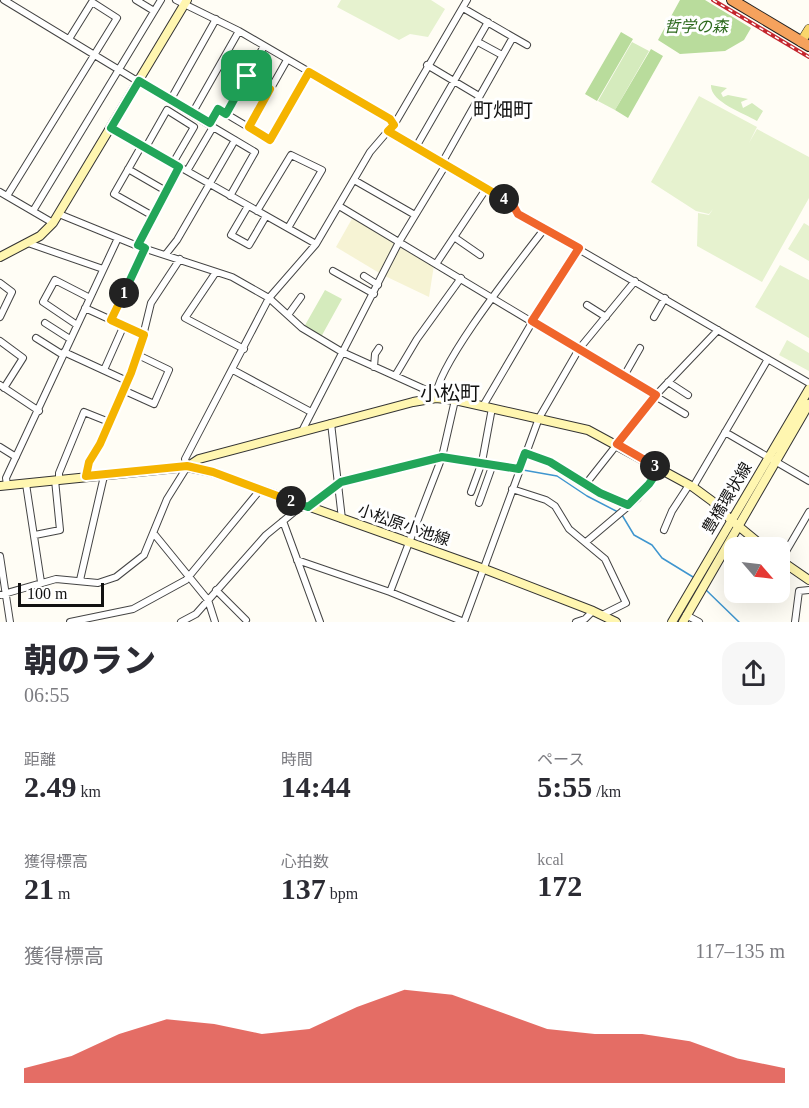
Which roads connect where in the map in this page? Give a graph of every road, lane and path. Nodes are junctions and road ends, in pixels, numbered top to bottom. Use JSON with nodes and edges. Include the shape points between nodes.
{"nodes":[{"id":1,"x":2,"y":0,"type":"edge"},
{"id":2,"x":136,"y":0,"type":"edge"},
{"id":3,"x":161,"y":0,"type":"edge"},
{"id":4,"x":467,"y":0,"type":"edge"},
{"id":5,"x":732,"y":0,"type":"edge"},
{"id":6,"x":182,"y":1,"type":"edge"},
{"id":7,"x":463,"y":8,"type":"junction"},
{"id":8,"x":154,"y":11,"type":"junction"},
{"id":9,"x":216,"y":19,"type":"junction"},
{"id":10,"x":488,"y":22,"type":"junction"},
{"id":11,"x":809,"y":29,"type":"edge"},
{"id":12,"x":239,"y":32,"type":"junction"},
{"id":13,"x":513,"y":37,"type":"junction"},
{"id":14,"x":69,"y":39,"type":"junction"},
{"id":15,"x":478,"y":42,"type":"junction"},
{"id":16,"x":805,"y":44,"type":"edge"},
{"id":17,"x":527,"y":45,"type":"dead end"},
{"id":18,"x":264,"y":46,"type":"junction"},
{"id":19,"x":93,"y":54,"type":"junction"},
{"id":20,"x":502,"y":55,"type":"junction"},
{"id":21,"x":287,"y":60,"type":"junction"},
{"id":22,"x":427,"y":65,"type":"junction"},
{"id":23,"x":119,"y":70,"type":"junction"},
{"id":24,"x":309,"y":72,"type":"junction"},
{"id":25,"x":247,"y":76,"type":"junction"},
{"id":26,"x":139,"y":81,"type":"junction"},
{"id":27,"x":454,"y":82,"type":"junction"},
{"id":28,"x":270,"y":89,"type":"junction"},
{"id":29,"x":479,"y":96,"type":"junction"},
{"id":30,"x":171,"y":99,"type":"junction"},
{"id":31,"x":193,"y":112,"type":"junction"},
{"id":32,"x":226,"y":114,"type":"junction"},
{"id":33,"x":212,"y":125,"type":"junction"},
{"id":34,"x":394,"y":125,"type":"junction"},
{"id":35,"x":249,"y":127,"type":"junction"},
{"id":36,"x":111,"y":128,"type":"junction"},
{"id":37,"x":388,"y":131,"type":"junction"},
{"id":38,"x":235,"y":140,"type":"junction"},
{"id":39,"x":144,"y":146,"type":"junction"},
{"id":40,"x":416,"y":147,"type":"junction"},
{"id":41,"x":444,"y":164,"type":"junction"},
{"id":42,"x":176,"y":165,"type":"junction"},
{"id":43,"x":128,"y":169,"type":"junction"},
{"id":44,"x":187,"y":171,"type":"junction"},
{"id":45,"x":354,"y":180,"type":"junction"},
{"id":46,"x":208,"y":183,"type":"junction"},
{"id":47,"x":486,"y":189,"type":"junction"},
{"id":48,"x":166,"y":191,"type":"junction"},
{"id":49,"x":0,"y":192,"type":"edge"},
{"id":50,"x":7,"y":196,"type":"junction"},
{"id":51,"x":230,"y":196,"type":"junction"},
{"id":52,"x":248,"y":206,"type":"junction"},
{"id":53,"x":339,"y":206,"type":"junction"},
{"id":54,"x":257,"y":211,"type":"junction"},
{"id":55,"x":33,"y":212,"type":"junction"},
{"id":56,"x":59,"y":214,"type":"junction"},
{"id":57,"x":416,"y":215,"type":"junction"},
{"id":58,"x":153,"y":216,"type":"junction"},
{"id":59,"x":266,"y":216,"type":"junction"},
{"id":60,"x":53,"y":223,"type":"junction"},
{"id":61,"x":288,"y":228,"type":"junction"},
{"id":62,"x":544,"y":228,"type":"junction"},
{"id":63,"x":454,"y":237,"type":"junction"},
{"id":64,"x":118,"y":238,"type":"junction"},
{"id":65,"x":399,"y":242,"type":"junction"},
{"id":66,"x":28,"y":243,"type":"junction"},
{"id":67,"x":316,"y":244,"type":"junction"},
{"id":68,"x":138,"y":245,"type":"junction"},
{"id":69,"x":145,"y":248,"type":"junction"},
{"id":70,"x":579,"y":248,"type":"junction"},
{"id":71,"x":166,"y":255,"type":"junction"},
{"id":72,"x":480,"y":255,"type":"dead end"},
{"id":73,"x":0,"y":257,"type":"edge"},
{"id":74,"x":180,"y":259,"type":"junction"},
{"id":75,"x":436,"y":264,"type":"junction"},
{"id":76,"x":103,"y":269,"type":"junction"},
{"id":77,"x":333,"y":271,"type":"dead end"},
{"id":78,"x":216,"y":272,"type":"junction"},
{"id":79,"x":364,"y":276,"type":"dead end"},
{"id":80,"x":461,"y":278,"type":"junction"},
{"id":81,"x":635,"y":281,"type":"junction"},
{"id":82,"x":0,"y":283,"type":"edge"},
{"id":83,"x":378,"y":285,"type":"junction"},
{"id":84,"x":374,"y":294,"type":"junction"},
{"id":85,"x":90,"y":297,"type":"junction"},
{"id":86,"x":301,"y":297,"type":"dead end"},
{"id":87,"x":492,"y":297,"type":"junction"},
{"id":88,"x":269,"y":298,"type":"junction"},
{"id":89,"x":664,"y":298,"type":"junction"},
{"id":90,"x":587,"y":305,"type":"dead end"},
{"id":91,"x":86,"y":308,"type":"junction"},
{"id":92,"x":288,"y":315,"type":"junction"},
{"id":93,"x":606,"y":316,"type":"junction"},
{"id":94,"x":0,"y":317,"type":"edge"},
{"id":95,"x":654,"y":317,"type":"dead end"},
{"id":96,"x":111,"y":320,"type":"junction"},
{"id":97,"x":532,"y":321,"type":"junction"},
{"id":98,"x":45,"y":323,"type":"dead end"},
{"id":99,"x":77,"y":325,"type":"junction"},
{"id":100,"x":124,"y":325,"type":"junction"},
{"id":101,"x":718,"y":330,"type":"junction"},
{"id":102,"x":144,"y":335,"type":"junction"},
{"id":103,"x":36,"y":338,"type":"dead end"},
{"id":104,"x":70,"y":339,"type":"junction"},
{"id":105,"x":0,"y":341,"type":"edge"},
{"id":106,"x":379,"y":348,"type":"dead end"},
{"id":107,"x":640,"y":348,"type":"dead end"},
{"id":108,"x":244,"y":349,"type":"junction"},
{"id":109,"x":579,"y":350,"type":"junction"},
{"id":110,"x":342,"y":352,"type":"junction"},
{"id":111,"x":63,"y":353,"type":"junction"},
{"id":112,"x":138,"y":356,"type":"junction"},
{"id":113,"x":768,"y":359,"type":"junction"},
{"id":114,"x":374,"y":367,"type":"junction"},
{"id":115,"x":104,"y":370,"type":"junction"},
{"id":116,"x":233,"y":370,"type":"junction"},
{"id":117,"x":395,"y":376,"type":"junction"},
{"id":118,"x":624,"y":376,"type":"junction"},
{"id":119,"x":127,"y":381,"type":"junction"},
{"id":120,"x":668,"y":382,"type":"junction"},
{"id":121,"x":809,"y":383,"type":"edge"},
{"id":122,"x":2,"y":386,"type":"edge"},
{"id":123,"x":809,"y":389,"type":"edge"},
{"id":124,"x":123,"y":390,"type":"junction"},
{"id":125,"x":656,"y":395,"type":"junction"},
{"id":126,"x":688,"y":395,"type":"dead end"},
{"id":127,"x":436,"y":396,"type":"junction"},
{"id":128,"x":454,"y":400,"type":"junction"},
{"id":129,"x":809,"y":404,"type":"edge"},
{"id":130,"x":483,"y":406,"type":"junction"},
{"id":131,"x":492,"y":408,"type":"junction"},
{"id":132,"x":39,"y":411,"type":"junction"},
{"id":133,"x":311,"y":412,"type":"junction"},
{"id":134,"x":685,"y":414,"type":"dead end"},
{"id":135,"x":539,"y":418,"type":"junction"},
{"id":136,"x":109,"y":422,"type":"junction"},
{"id":137,"x":331,"y":423,"type":"junction"},
{"id":138,"x":302,"y":430,"type":"junction"},
{"id":139,"x":725,"y":432,"type":"junction"},
{"id":140,"x":617,"y":444,"type":"junction"},
{"id":141,"x":0,"y":447,"type":"edge"},
{"id":142,"x":525,"y":453,"type":"junction"},
{"id":143,"x":16,"y":457,"type":"junction"},
{"id":144,"x":442,"y":457,"type":"junction"},
{"id":145,"x":772,"y":460,"type":"junction"},
{"id":146,"x":482,"y":462,"type":"junction"},
{"id":147,"x":493,"y":464,"type":"junction"},
{"id":148,"x":187,"y":466,"type":"junction"},
{"id":149,"x":660,"y":468,"type":"junction"},
{"id":150,"x":519,"y":469,"type":"junction"},
{"id":151,"x":86,"y":476,"type":"junction"},
{"id":152,"x":104,"y":476,"type":"junction"},
{"id":153,"x":57,"y":480,"type":"junction"},
{"id":154,"x":809,"y":482,"type":"edge"},
{"id":155,"x":26,"y":484,"type":"junction"},
{"id":156,"x":338,"y":484,"type":"junction"},
{"id":157,"x":4,"y":485,"type":"edge"},
{"id":158,"x":585,"y":485,"type":"junction"},
{"id":159,"x":691,"y":486,"type":"junction"},
{"id":160,"x":512,"y":489,"type":"junction"},
{"id":161,"x":260,"y":490,"type":"junction"},
{"id":162,"x":471,"y":492,"type":"dead end"},
{"id":163,"x":479,"y":503,"type":"dead end"},
{"id":164,"x":628,"y":505,"type":"junction"},
{"id":165,"x":308,"y":507,"type":"junction"},
{"id":166,"x":809,"y":512,"type":"edge"},
{"id":167,"x":342,"y":519,"type":"junction"},
{"id":168,"x":283,"y":521,"type":"junction"},
{"id":169,"x":734,"y":522,"type":"junction"},
{"id":170,"x":664,"y":530,"type":"dead end"},
{"id":171,"x":35,"y":535,"type":"junction"},
{"id":172,"x":154,"y":536,"type":"junction"},
{"id":173,"x":752,"y":537,"type":"edge"},
{"id":174,"x":586,"y":542,"type":"junction"},
{"id":175,"x":409,"y":543,"type":"junction"},
{"id":176,"x":790,"y":543,"type":"edge"},
{"id":177,"x":0,"y":556,"type":"edge"},
{"id":178,"x":297,"y":560,"type":"junction"},
{"id":179,"x":1,"y":566,"type":"edge"},
{"id":180,"x":790,"y":566,"type":"edge"},
{"id":181,"x":483,"y":569,"type":"junction"},
{"id":182,"x":189,"y":576,"type":"junction"},
{"id":183,"x":808,"y":576,"type":"edge"},
{"id":184,"x":80,"y":580,"type":"junction"},
{"id":185,"x":41,"y":582,"type":"junction"},
{"id":186,"x":216,"y":590,"type":"junction"},
{"id":187,"x":809,"y":590,"type":"edge"},
{"id":188,"x":390,"y":592,"type":"junction"},
{"id":189,"x":3,"y":595,"type":"edge"},
{"id":190,"x":208,"y":600,"type":"junction"},
{"id":191,"x":598,"y":613,"type":"junction"},
{"id":192,"x":685,"y":619,"type":"edge"},
{"id":193,"x":246,"y":620,"type":"dead end"},
{"id":194,"x":587,"y":620,"type":"edge"},
{"id":195,"x":320,"y":621,"type":"edge"},
{"id":196,"x":10,"y":622,"type":"edge"},
{"id":197,"x":70,"y":622,"type":"edge"},
{"id":198,"x":181,"y":622,"type":"edge"},
{"id":199,"x":215,"y":622,"type":"edge"},
{"id":200,"x":311,"y":622,"type":"edge"},
{"id":201,"x":464,"y":622,"type":"edge"},
{"id":202,"x":576,"y":622,"type":"edge"},
{"id":203,"x":616,"y":622,"type":"edge"},
{"id":204,"x":672,"y":622,"type":"edge"},
{"id":205,"x":699,"y":622,"type":"edge"},
{"id":206,"x":795,"y":622,"type":"edge"}],
"edges":[{"from":1,"to":14,"type":"street"},
{"from":2,"to":8,"type":"street"},
{"from":3,"to":8,"type":"street"},
{"from":4,"to":7,"type":"street"},
{"from":5,"to":16,"type":"highway"},
{"from":6,"to":9,"type":"street"},
{"from":6,"to":26,"type":"main road"},
{"from":7,"to":10,"type":"street"},
{"from":7,"to":22,"type":"street"},
{"from":8,"to":23,"type":"street"},
{"from":9,"to":12,"type":"street"},
{"from":9,"to":30,"type":"street"},
{"from":10,"to":13,"type":"street"},
{"from":10,"to":15,"type":"street"},
{"from":11,"to":16,"type":"main road"},
{"from":12,"to":18,"type":"street"},
{"from":12,"to":31,"type":"street"},
{"from":13,"to":17,"type":"street"},
{"from":13,"to":20,"type":"street"},
{"from":14,"to":19,"type":"street"},
{"from":14,"to":19,"type":"street","via":[[92,2],[117,18]]},
{"from":15,"to":20,"type":"street"},
{"from":15,"to":27,"type":"street"},
{"from":18,"to":21,"type":"street"},
{"from":18,"to":25,"type":"street"},
{"from":19,"to":23,"type":"street"},
{"from":19,"to":50,"type":"street"},
{"from":20,"to":29,"type":"street"},
{"from":21,"to":24,"type":"street"},
{"from":21,"to":28,"type":"street"},
{"from":22,"to":27,"type":"street"},
{"from":22,"to":34,"type":"street"},
{"from":23,"to":26,"type":"street"},
{"from":23,"to":55,"type":"street"},
{"from":24,"to":34,"type":"street"},
{"from":24,"to":35,"type":"street","via":[[270,140]]},
{"from":25,"to":28,"type":"street"},
{"from":25,"to":32,"type":"street"},
{"from":26,"to":30,"type":"street"},
{"from":26,"to":36,"type":"main road"},
{"from":27,"to":29,"type":"street"},
{"from":27,"to":40,"type":"street"},
{"from":28,"to":35,"type":"street"},
{"from":29,"to":41,"type":"street"},
{"from":30,"to":31,"type":"street"},
{"from":31,"to":33,"type":"street"},
{"from":32,"to":33,"type":"street","via":[[218,109]]},
{"from":32,"to":35,"type":"street"},
{"from":33,"to":38,"type":"street"},
{"from":33,"to":44,"type":"street"},
{"from":34,"to":37,"type":"street"},
{"from":36,"to":39,"type":"street"},
{"from":36,"to":56,"type":"main road"},
{"from":37,"to":40,"type":"street"},
{"from":37,"to":45,"type":"street"},
{"from":38,"to":46,"type":"street"},
{"from":38,"to":51,"type":"street","via":[[255,152]]},
{"from":39,"to":42,"type":"street"},
{"from":39,"to":42,"type":"street","via":[[167,110],[194,127]]},
{"from":39,"to":43,"type":"street"},
{"from":40,"to":41,"type":"street"},
{"from":41,"to":47,"type":"street"},
{"from":41,"to":57,"type":"street"},
{"from":42,"to":44,"type":"street"},
{"from":42,"to":48,"type":"street"},
{"from":43,"to":48,"type":"street"},
{"from":43,"to":58,"type":"street","via":[[114,194]]},
{"from":44,"to":46,"type":"street"},
{"from":45,"to":53,"type":"street"},
{"from":45,"to":57,"type":"street"},
{"from":46,"to":51,"type":"street"},
{"from":46,"to":71,"type":"street"},
{"from":47,"to":62,"type":"street"},
{"from":47,"to":63,"type":"street"},
{"from":48,"to":58,"type":"street"},
{"from":49,"to":50,"type":"street"},
{"from":50,"to":55,"type":"street"},
{"from":51,"to":52,"type":"street"},
{"from":52,"to":54,"type":"street"},
{"from":52,"to":59,"type":"street","via":[[231,236],[249,245]]},
{"from":53,"to":65,"type":"street"},
{"from":53,"to":67,"type":"street"},
{"from":54,"to":59,"type":"street"},
{"from":54,"to":61,"type":"street","via":[[291,155],[322,170]]},
{"from":55,"to":60,"type":"street"},
{"from":56,"to":60,"type":"main road"},
{"from":56,"to":64,"type":"street"},
{"from":57,"to":65,"type":"street"},
{"from":58,"to":68,"type":"street"},
{"from":59,"to":61,"type":"street"},
{"from":60,"to":66,"type":"main road"},
{"from":61,"to":67,"type":"street"},
{"from":62,"to":70,"type":"street"},
{"from":62,"to":87,"type":"street"},
{"from":63,"to":72,"type":"street"},
{"from":63,"to":75,"type":"street"},
{"from":64,"to":68,"type":"street"},
{"from":64,"to":76,"type":"street"},
{"from":65,"to":75,"type":"street"},
{"from":65,"to":83,"type":"street"},
{"from":66,"to":73,"type":"main road"},
{"from":66,"to":76,"type":"street"},
{"from":67,"to":88,"type":"street"},
{"from":68,"to":69,"type":"street"},
{"from":69,"to":71,"type":"street"},
{"from":69,"to":96,"type":"street"},
{"from":70,"to":81,"type":"street"},
{"from":70,"to":97,"type":"street"},
{"from":71,"to":74,"type":"street"},
{"from":74,"to":78,"type":"street"},
{"from":74,"to":102,"type":"street","via":[[151,303]]},
{"from":75,"to":80,"type":"street"},
{"from":76,"to":85,"type":"street"},
{"from":77,"to":84,"type":"street"},
{"from":78,"to":88,"type":"street"},
{"from":78,"to":108,"type":"street","via":[[185,318]]},
{"from":79,"to":83,"type":"street"},
{"from":80,"to":87,"type":"street"},
{"from":80,"to":117,"type":"street"},
{"from":81,"to":89,"type":"street"},
{"from":81,"to":93,"type":"street"},
{"from":82,"to":94,"type":"street","via":[[12,292]]},
{"from":83,"to":84,"type":"street"},
{"from":84,"to":110,"type":"street"},
{"from":85,"to":91,"type":"street"},
{"from":85,"to":99,"type":"street","via":[[55,280],[43,302]]},
{"from":86,"to":92,"type":"street"},
{"from":87,"to":97,"type":"street"},
{"from":87,"to":127,"type":"street","via":[[443,374]]},
{"from":88,"to":92,"type":"street"},
{"from":88,"to":108,"type":"street"},
{"from":89,"to":95,"type":"street"},
{"from":89,"to":101,"type":"street"},
{"from":90,"to":93,"type":"street"},
{"from":91,"to":96,"type":"street"},
{"from":91,"to":99,"type":"street"},
{"from":92,"to":110,"type":"street"},
{"from":93,"to":109,"type":"street"},
{"from":96,"to":100,"type":"street"},
{"from":97,"to":109,"type":"street"},
{"from":97,"to":130,"type":"street"},
{"from":98,"to":104,"type":"street"},
{"from":99,"to":104,"type":"street"},
{"from":100,"to":102,"type":"street"},
{"from":100,"to":115,"type":"street"},
{"from":101,"to":113,"type":"street"},
{"from":101,"to":120,"type":"street"},
{"from":102,"to":112,"type":"street"},
{"from":103,"to":111,"type":"street"},
{"from":104,"to":111,"type":"street"},
{"from":105,"to":122,"type":"street","via":[[23,358]]},
{"from":106,"to":114,"type":"street"},
{"from":107,"to":118,"type":"street"},
{"from":108,"to":116,"type":"street"},
{"from":109,"to":118,"type":"street"},
{"from":109,"to":135,"type":"street"},
{"from":110,"to":114,"type":"street"},
{"from":110,"to":133,"type":"street"},
{"from":111,"to":115,"type":"street"},
{"from":111,"to":132,"type":"street"},
{"from":112,"to":119,"type":"street"},
{"from":112,"to":124,"type":"street","via":[[169,370],[154,404]]},
{"from":113,"to":121,"type":"street"},
{"from":113,"to":139,"type":"street"},
{"from":114,"to":117,"type":"street"},
{"from":115,"to":119,"type":"street"},
{"from":116,"to":133,"type":"street"},
{"from":116,"to":148,"type":"street","via":[[185,459]]},
{"from":117,"to":127,"type":"street"},
{"from":118,"to":125,"type":"street"},
{"from":119,"to":124,"type":"street"},
{"from":120,"to":125,"type":"street"},
{"from":120,"to":126,"type":"street"},
{"from":122,"to":132,"type":"street"},
{"from":123,"to":145,"type":"main road","name":"豊橋環状線"},
{"from":124,"to":136,"type":"street"},
{"from":125,"to":134,"type":"street"},
{"from":125,"to":140,"type":"street"},
{"from":127,"to":128,"type":"main road"},
{"from":127,"to":137,"type":"main road"},
{"from":128,"to":130,"type":"main road"},
{"from":128,"to":144,"type":"street"},
{"from":129,"to":145,"type":"main road","name":"豊橋環状線"},
{"from":130,"to":131,"type":"main road"},
{"from":131,"to":135,"type":"main road"},
{"from":131,"to":146,"type":"street"},
{"from":132,"to":143,"type":"street"},
{"from":133,"to":138,"type":"street"},
{"from":135,"to":140,"type":"main road","via":[[575,425]]},
{"from":135,"to":142,"type":"street"},
{"from":136,"to":151,"type":"street"},
{"from":136,"to":153,"type":"street","via":[[84,412]]},
{"from":137,"to":138,"type":"main road"},
{"from":137,"to":156,"type":"street"},
{"from":138,"to":148,"type":"main road","via":[[199,459]]},
{"from":139,"to":145,"type":"street"},
{"from":139,"to":159,"type":"street"},
{"from":140,"to":149,"type":"main road"},
{"from":140,"to":158,"type":"street"},
{"from":141,"to":143,"type":"street"},
{"from":142,"to":150,"type":"street"},
{"from":142,"to":158,"type":"street","via":[[566,470]]},
{"from":143,"to":157,"type":"street"},
{"from":144,"to":146,"type":"street"},
{"from":144,"to":156,"type":"street"},
{"from":144,"to":175,"type":"street"},
{"from":145,"to":154,"type":"street"},
{"from":145,"to":169,"type":"main road","name":"豊橋環状線"},
{"from":146,"to":147,"type":"street"},
{"from":146,"to":162,"type":"street"},
{"from":147,"to":150,"type":"street"},
{"from":147,"to":163,"type":"street"},
{"from":148,"to":152,"type":"main road","name":"小松原小池線"},
{"from":148,"to":161,"type":"main road","name":"小松原小池線"},
{"from":148,"to":172,"type":"street","via":[[167,499]]},
{"from":149,"to":159,"type":"main road"},
{"from":149,"to":164,"type":"street"},
{"from":150,"to":160,"type":"street"},
{"from":151,"to":152,"type":"main road","name":"小松原小池線"},
{"from":151,"to":153,"type":"main road","name":"小松原小池線"},
{"from":152,"to":184,"type":"street"},
{"from":153,"to":155,"type":"main road","name":"小松原小池線"},
{"from":153,"to":171,"type":"street","via":[[60,530]]},
{"from":155,"to":157,"type":"main road","name":"小松原小池線"},
{"from":155,"to":171,"type":"street"},
{"from":156,"to":165,"type":"street"},
{"from":156,"to":167,"type":"street"},
{"from":158,"to":164,"type":"street"},
{"from":159,"to":169,"type":"main road"},
{"from":159,"to":170,"type":"street","via":[[672,510]]},
{"from":160,"to":174,"type":"street","via":[[555,506],[569,529]]},
{"from":160,"to":181,"type":"street"},
{"from":161,"to":165,"type":"main road","name":"小松原小池線"},
{"from":161,"to":182,"type":"street"},
{"from":164,"to":174,"type":"street"},
{"from":165,"to":167,"type":"main road","name":"小松原小池線"},
{"from":165,"to":168,"type":"street","via":[[299,507]]},
{"from":166,"to":176,"type":"street"},
{"from":167,"to":175,"type":"main road","name":"小松原小池線"},
{"from":168,"to":178,"type":"street"},
{"from":168,"to":186,"type":"street","via":[[256,544]]},
{"from":169,"to":173,"type":"main road"},
{"from":169,"to":192,"type":"main road","name":"豊橋環状線"},
{"from":169,"to":204,"type":"main road","name":"豊橋環状線"},
{"from":171,"to":185,"type":"street"},
{"from":172,"to":182,"type":"street"},
{"from":172,"to":184,"type":"street","via":[[144,555],[116,577],[98,583]]},
{"from":174,"to":191,"type":"street","via":[[605,559],[626,603]]},
{"from":175,"to":181,"type":"main road","name":"小松原小池線"},
{"from":175,"to":188,"type":"street"},
{"from":177,"to":179,"type":"street"},
{"from":178,"to":188,"type":"street"},
{"from":178,"to":195,"type":"street"},
{"from":179,"to":189,"type":"street"},
{"from":180,"to":183,"type":"main road"},
{"from":181,"to":191,"type":"main road","name":"小松原小池線"},
{"from":181,"to":201,"type":"street"},
{"from":182,"to":190,"type":"street"},
{"from":182,"to":197,"type":"street","via":[[133,609]]},
{"from":184,"to":185,"type":"street"},
{"from":185,"to":189,"type":"street"},
{"from":186,"to":190,"type":"street"},
{"from":186,"to":193,"type":"street"},
{"from":187,"to":206,"type":"street","via":[[800,591]]},
{"from":188,"to":201,"type":"street"},
{"from":189,"to":196,"type":"street"},
{"from":190,"to":198,"type":"street","via":[[196,614]]},
{"from":190,"to":199,"type":"street"},
{"from":191,"to":194,"type":"street"},
{"from":191,"to":203,"type":"main road","name":"小松原小池線"},
{"from":192,"to":205,"type":"street"},
{"from":194,"to":202,"type":"street"},
{"from":195,"to":200,"type":"street"}]}
